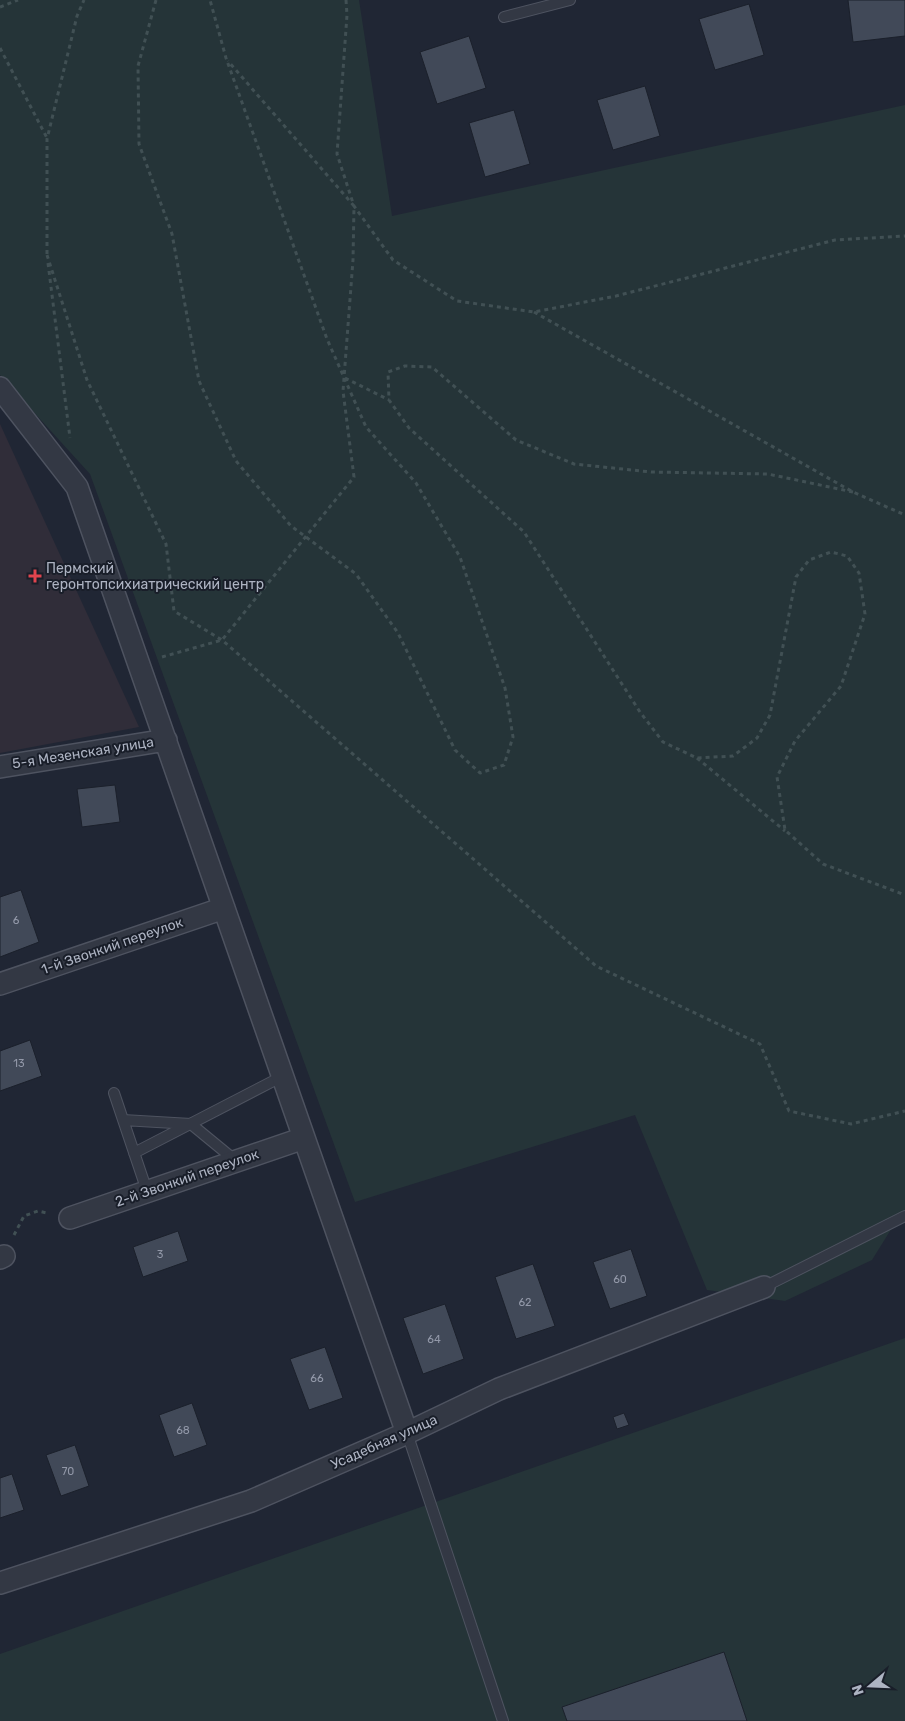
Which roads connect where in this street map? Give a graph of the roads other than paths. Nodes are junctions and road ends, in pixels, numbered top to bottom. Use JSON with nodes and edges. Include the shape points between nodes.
{"nodes":[{"id":1,"x":570,"y":0,"type":"edge"},
{"id":2,"x":504,"y":17,"type":"dead end"},
{"id":3,"x":0,"y":388,"type":"edge"},
{"id":4,"x":166,"y":740,"type":"junction"},
{"id":5,"x":0,"y":767,"type":"edge"},
{"id":6,"x":224,"y":908,"type":"junction"},
{"id":7,"x":0,"y":984,"type":"edge"},
{"id":8,"x":283,"y":1076,"type":"junction"},
{"id":9,"x":114,"y":1093,"type":"dead end"},
{"id":10,"x":123,"y":1120,"type":"junction"},
{"id":11,"x":191,"y":1124,"type":"junction"},
{"id":12,"x":304,"y":1138,"type":"junction"},
{"id":13,"x":134,"y":1153,"type":"junction"},
{"id":14,"x":236,"y":1161,"type":"junction"},
{"id":15,"x":147,"y":1191,"type":"junction"},
{"id":16,"x":905,"y":1216,"type":"edge"},
{"id":17,"x":70,"y":1218,"type":"road end"},
{"id":18,"x":764,"y":1287,"type":"joint"},
{"id":19,"x":407,"y":1433,"type":"junction"},
{"id":20,"x":0,"y":1583,"type":"edge"},
{"id":21,"x":503,"y":1721,"type":"edge"}],
"edges":[{"from":1,"to":2,"type":"lane"},
{"from":3,"to":4,"type":"street","via":[[77,488]]},
{"from":4,"to":5,"type":"street","name":"5-я Мезенская улица"},
{"from":4,"to":6,"type":"street"},
{"from":6,"to":7,"type":"street","name":"1-й Звонкий переулок"},
{"from":6,"to":8,"type":"street"},
{"from":8,"to":11,"type":"lane"},
{"from":8,"to":12,"type":"street"},
{"from":9,"to":10,"type":"lane"},
{"from":10,"to":11,"type":"lane"},
{"from":10,"to":13,"type":"lane"},
{"from":11,"to":13,"type":"lane"},
{"from":11,"to":14,"type":"lane"},
{"from":12,"to":14,"type":"street","name":"2-й Звонкий переулок"},
{"from":12,"to":19,"type":"street"},
{"from":13,"to":15,"type":"lane"},
{"from":14,"to":15,"type":"street","name":"2-й Звонкий переулок"},
{"from":15,"to":17,"type":"street","name":"2-й Звонкий переулок"},
{"from":16,"to":18,"type":"lane"},
{"from":18,"to":19,"type":"street","name":"Усадебная улица","via":[[499,1389]]},
{"from":19,"to":20,"type":"street","name":"Усадебная улица","via":[[251,1501]]},
{"from":19,"to":21,"type":"lane"}]}
